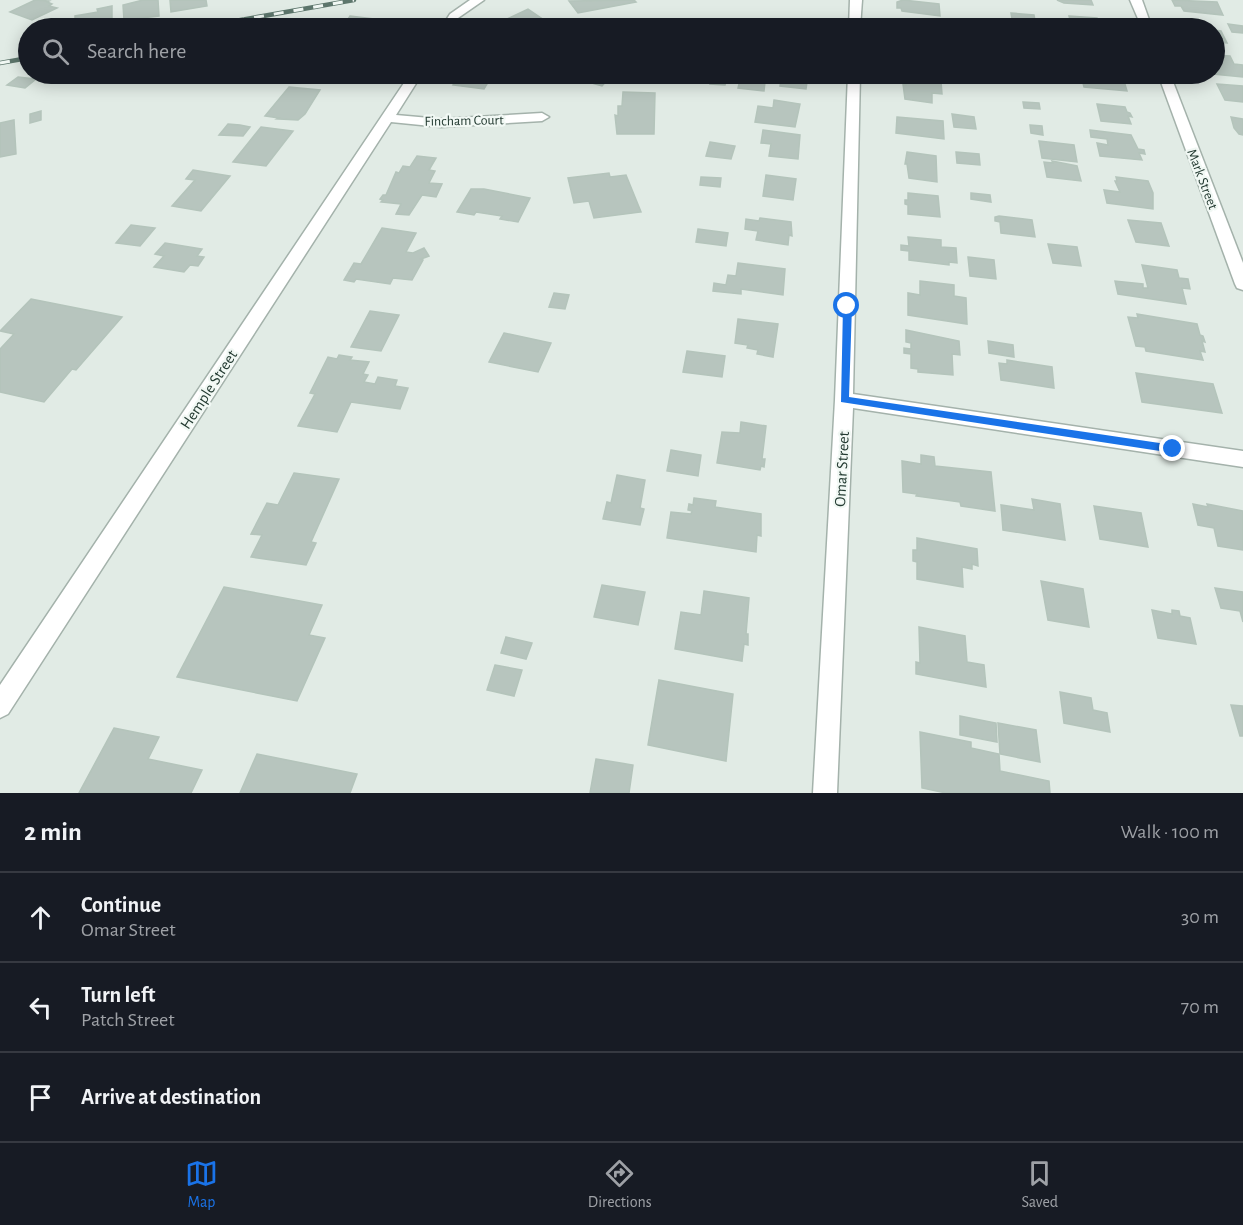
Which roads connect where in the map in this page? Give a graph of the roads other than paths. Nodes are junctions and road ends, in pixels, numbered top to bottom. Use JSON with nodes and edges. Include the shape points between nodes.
{"nodes":[{"id":1,"x":478,"y":0,"type":"edge"},
{"id":2,"x":856,"y":0,"type":"edge"},
{"id":3,"x":1136,"y":0,"type":"edge"},
{"id":4,"x":453,"y":18,"type":"edge"},
{"id":5,"x":855,"y":18,"type":"edge"},
{"id":6,"x":1143,"y":18,"type":"edge"},
{"id":7,"x":409,"y":84,"type":"edge"},
{"id":8,"x":854,"y":84,"type":"edge"},
{"id":9,"x":1168,"y":84,"type":"edge"},
{"id":10,"x":542,"y":117,"type":"dead end"},
{"id":11,"x":386,"y":118,"type":"junction"},
{"id":12,"x":1243,"y":284,"type":"edge"},
{"id":13,"x":844,"y":400,"type":"junction"},
{"id":14,"x":1243,"y":459,"type":"edge"},
{"id":15,"x":0,"y":706,"type":"edge"},
{"id":16,"x":825,"y":793,"type":"edge"}],
"edges":[{"from":1,"to":4,"type":"street"},
{"from":2,"to":5,"type":"street"},
{"from":3,"to":6,"type":"street"},
{"from":7,"to":11,"type":"street","name":"Hemple Street"},
{"from":8,"to":13,"type":"street","name":"Omar Street"},
{"from":9,"to":12,"type":"street","name":"Mark Street"},
{"from":10,"to":11,"type":"street","name":"Fincham Court","via":[[441,123]]},
{"from":11,"to":15,"type":"street","name":"Hemple Street"},
{"from":13,"to":14,"type":"street"},
{"from":13,"to":16,"type":"street","name":"Omar Street"}]}
